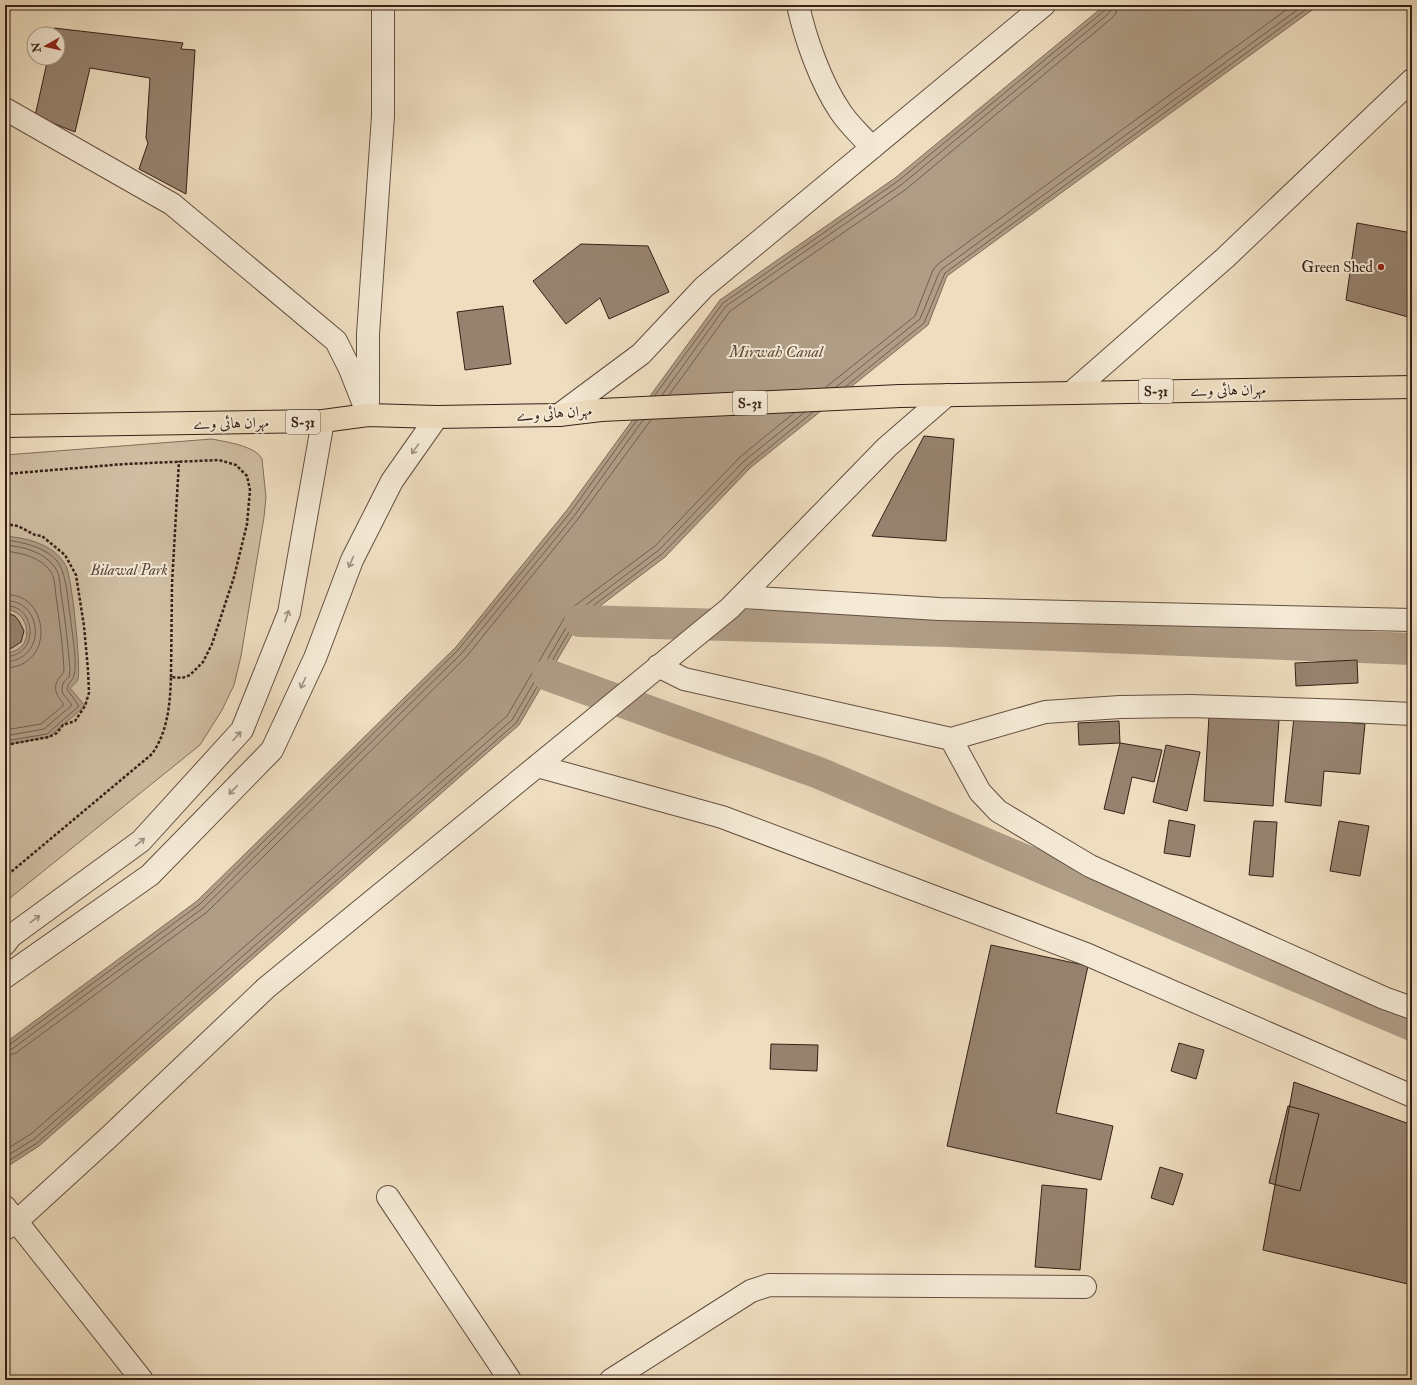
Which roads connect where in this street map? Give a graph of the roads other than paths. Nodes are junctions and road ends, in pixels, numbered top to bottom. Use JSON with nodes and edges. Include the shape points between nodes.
{"nodes":[{"id":1,"x":383,"y":5,"type":"edge"},
{"id":2,"x":798,"y":5,"type":"edge"},
{"id":3,"x":1044,"y":5,"type":"edge"},
{"id":4,"x":1412,"y":80,"type":"edge"},
{"id":5,"x":5,"y":109,"type":"edge"},
{"id":6,"x":872,"y":148,"type":"junction"},
{"id":7,"x":1412,"y":387,"type":"edge"},
{"id":8,"x":1071,"y":393,"type":"junction"},
{"id":9,"x":947,"y":395,"type":"junction"},
{"id":10,"x":368,"y":415,"type":"junction"},
{"id":11,"x":559,"y":415,"type":"junction"},
{"id":12,"x":437,"y":417,"type":"junction"},
{"id":13,"x":323,"y":421,"type":"junction"},
{"id":14,"x":5,"y":426,"type":"edge"},
{"id":15,"x":736,"y":603,"type":"junction"},
{"id":16,"x":1412,"y":620,"type":"edge"},
{"id":17,"x":652,"y":671,"type":"junction"},
{"id":18,"x":1412,"y":714,"type":"edge"},
{"id":19,"x":951,"y":739,"type":"junction"},
{"id":20,"x":537,"y":766,"type":"junction"},
{"id":21,"x":5,"y":944,"type":"edge"},
{"id":22,"x":5,"y":977,"type":"edge"},
{"id":23,"x":1412,"y":1008,"type":"edge"},
{"id":24,"x":1412,"y":1096,"type":"edge"},
{"id":25,"x":388,"y":1197,"type":"dead end"},
{"id":26,"x":9,"y":1219,"type":"edge"},
{"id":27,"x":1085,"y":1288,"type":"dead end"},
{"id":28,"x":142,"y":1380,"type":"edge"},
{"id":29,"x":510,"y":1380,"type":"edge"},
{"id":30,"x":610,"y":1380,"type":"edge"}],
"edges":[{"from":1,"to":10,"type":"street","via":[[383,116],[368,334]]},
{"from":2,"to":6,"type":"street","via":[[803,28],[825,84],[840,112]]},
{"from":3,"to":6,"type":"street"},
{"from":4,"to":8,"type":"street","via":[[1225,258]]},
{"from":5,"to":10,"type":"street","via":[[172,204],[336,341]]},
{"from":6,"to":11,"type":"street","via":[[704,287],[641,354]]},
{"from":7,"to":8,"type":"main road","name":"مہران ہائی وے","number":"S-31"},
{"from":8,"to":9,"type":"main road","name":"مہران ہائی وے","number":"S-31"},
{"from":9,"to":11,"type":"main road","name":"مہران ہائی وے","number":"S-31","via":[[600,410]]},
{"from":9,"to":15,"type":"street","via":[[887,447]]},
{"from":10,"to":12,"type":"main road","name":"مہران ہائی وے","number":"S-31"},
{"from":10,"to":13,"type":"main road","name":"مہران ہائی وے","number":"S-31"},
{"from":11,"to":12,"type":"main road","name":"مہران ہائی وے","number":"S-31"},
{"from":12,"to":22,"type":"street","one_way":true,"via":[[392,482],[352,560],[315,658],[272,750],[150,875]]},
{"from":13,"to":14,"type":"main road","name":"مہران ہائی وے","number":"S-31"},
{"from":21,"to":13,"type":"street","one_way":true,"via":[[11,936],[141,841],[242,730],[289,613]]},
{"from":15,"to":16,"type":"street"},
{"from":15,"to":17,"type":"street"},
{"from":17,"to":19,"type":"street"},
{"from":17,"to":20,"type":"street"},
{"from":18,"to":19,"type":"street","via":[[1190,706],[1112,708],[1045,712]]},
{"from":19,"to":23,"type":"street","via":[[980,792],[998,811],[1090,866],[1384,998]]},
{"from":20,"to":24,"type":"street","via":[[722,817],[1071,949]]},
{"from":20,"to":26,"type":"street","via":[[266,988],[114,1132]]},
{"from":25,"to":29,"type":"street"},
{"from":26,"to":28,"type":"street"},
{"from":27,"to":30,"type":"street","via":[[769,1284],[751,1291]]}]}
